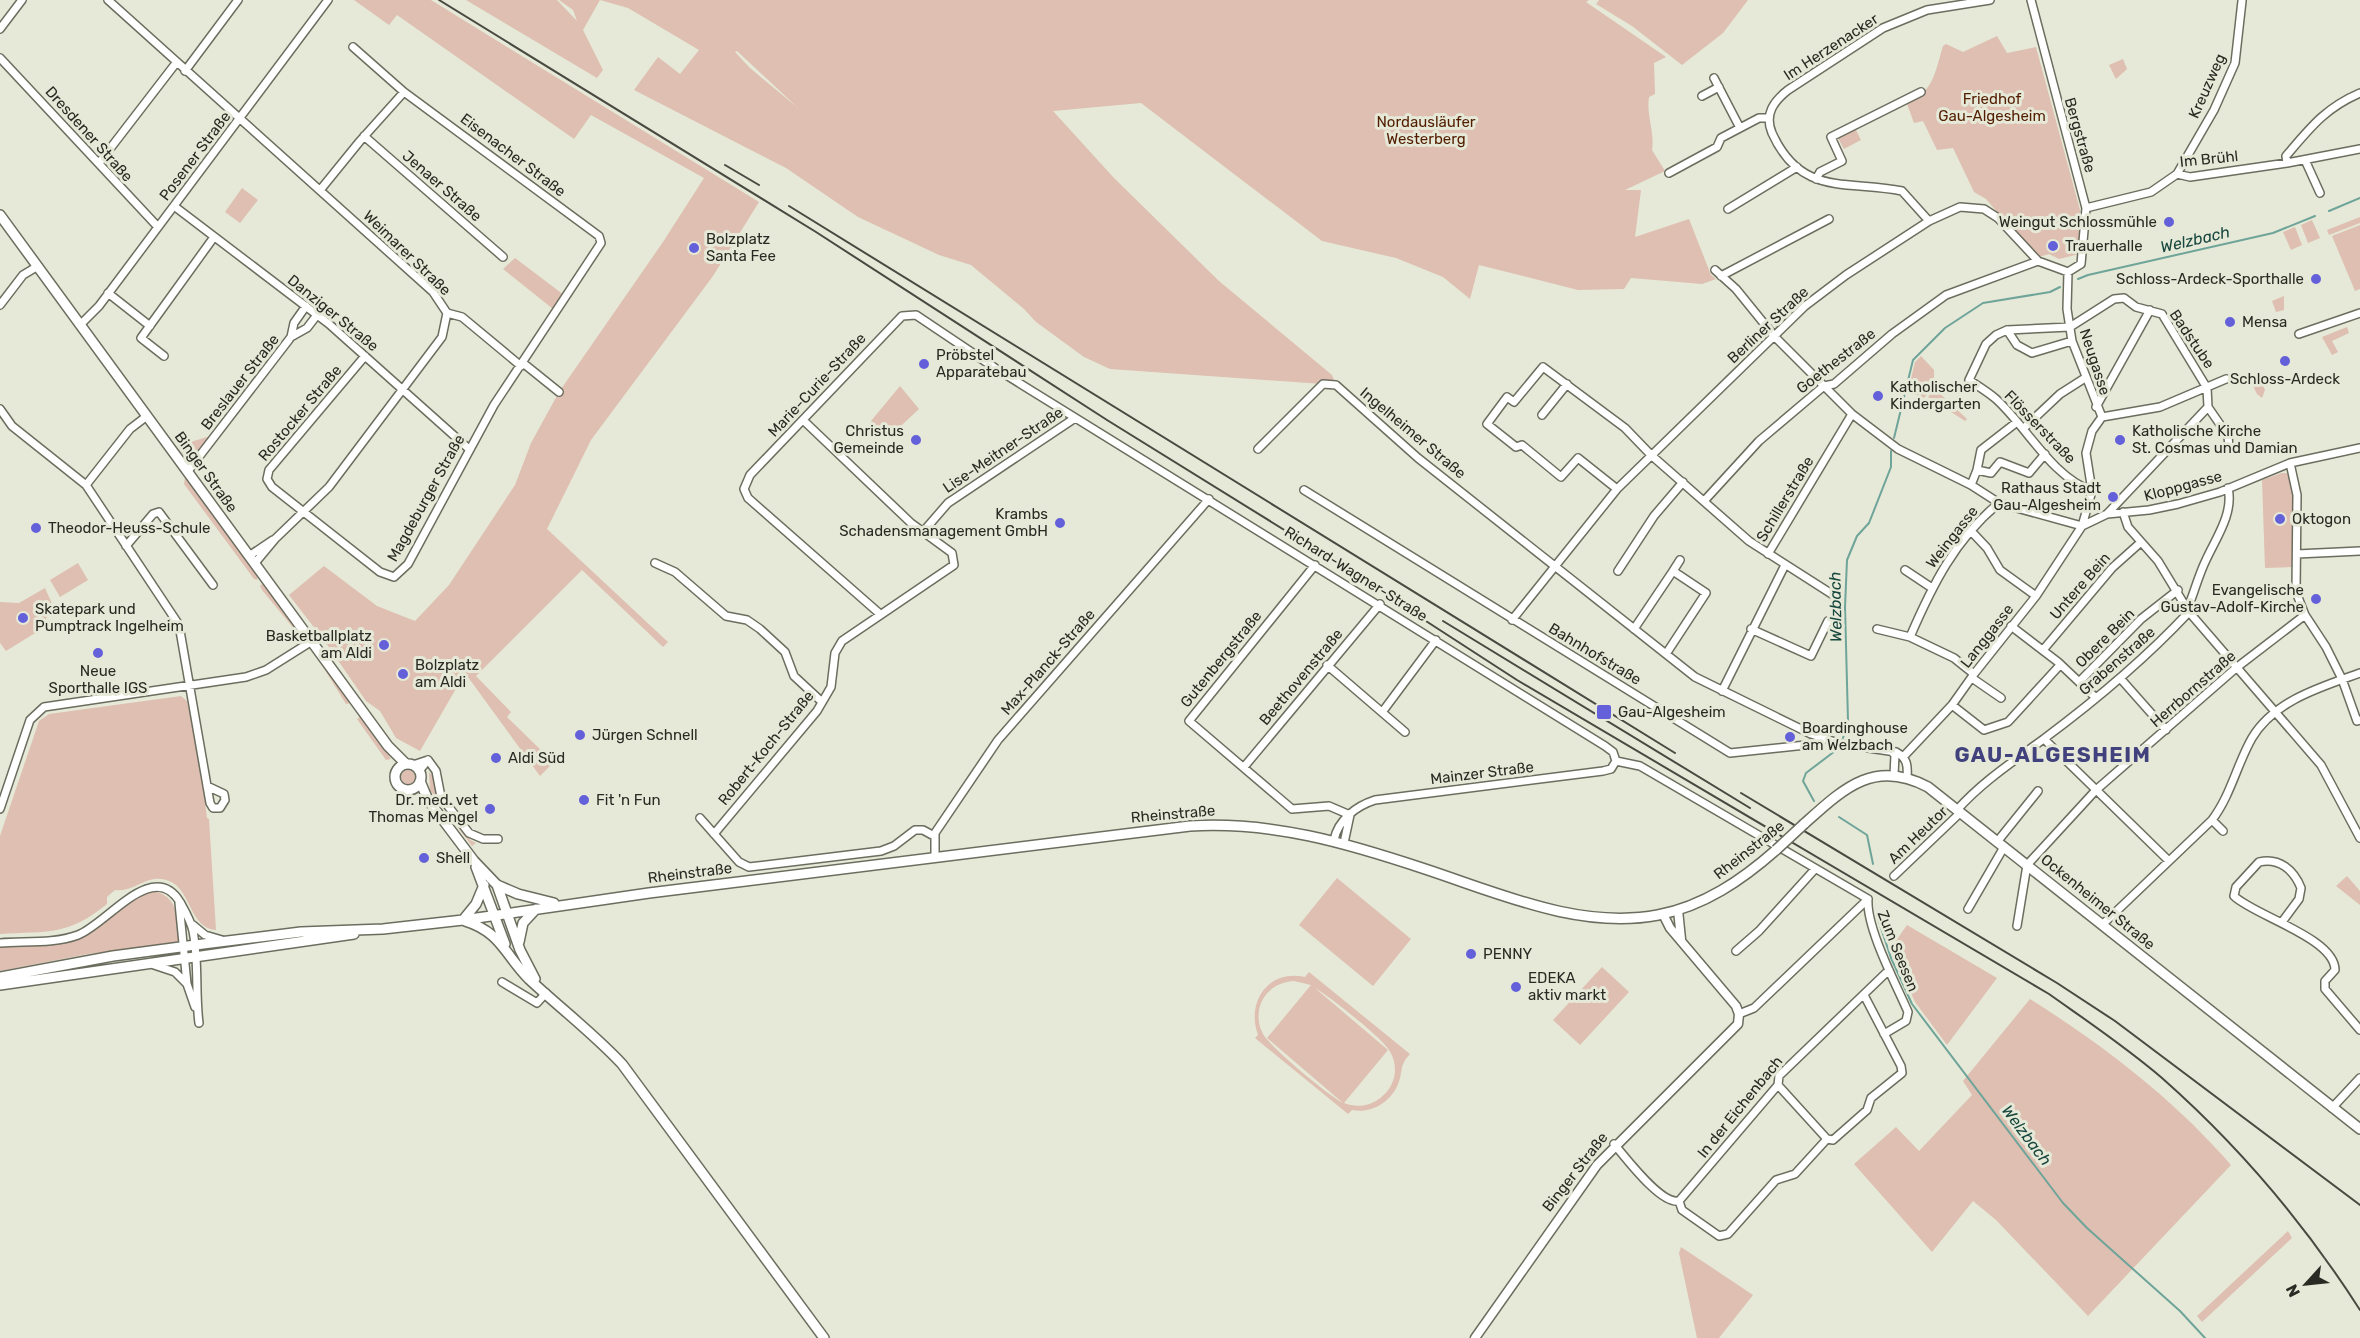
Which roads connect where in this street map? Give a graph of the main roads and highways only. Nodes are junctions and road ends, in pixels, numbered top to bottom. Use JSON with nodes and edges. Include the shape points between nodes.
{"nodes":[{"id":1,"x":0,"y":215,"type":"edge"},
{"id":2,"x":388,"y":746,"type":"junction"},
{"id":3,"x":397,"y":770,"type":"junction"},
{"id":4,"x":415,"y":770,"type":"junction"},
{"id":5,"x":411,"y":789,"type":"junction"},
{"id":6,"x":428,"y":800,"type":"junction"},
{"id":7,"x":1804,"y":824,"type":"joint"},
{"id":8,"x":474,"y":861,"type":"junction"},
{"id":9,"x":484,"y":885,"type":"junction"},
{"id":10,"x":497,"y":885,"type":"junction"},
{"id":11,"x":562,"y":905,"type":"junction"},
{"id":12,"x":536,"y":909,"type":"junction"},
{"id":13,"x":508,"y":912,"type":"junction"},
{"id":14,"x":496,"y":915,"type":"junction"},
{"id":15,"x":463,"y":920,"type":"junction"},
{"id":16,"x":383,"y":929,"type":"junction"},
{"id":17,"x":507,"y":949,"type":"junction"},
{"id":18,"x":520,"y":950,"type":"junction"},
{"id":19,"x":0,"y":977,"type":"edge"},
{"id":20,"x":0,"y":985,"type":"edge"},
{"id":21,"x":546,"y":993,"type":"junction"},
{"id":22,"x":2360,"y":1129,"type":"edge"},
{"id":23,"x":824,"y":1338,"type":"edge"}],
"edges":[{"from":1,"to":2,"type":"main road","name":"Binger Straße"},
{"from":2,"to":3,"type":"main road","name":"Binger Straße"},
{"from":2,"to":4,"type":"main road","name":"Binger Straße"},
{"from":3,"to":4,"type":"main road"},
{"from":3,"to":5,"type":"main road","name":"Binger Straße","via":[[397,784]]},
{"from":4,"to":5,"type":"main road"},
{"from":4,"to":6,"type":"main road"},
{"from":5,"to":6,"type":"main road"},
{"from":6,"to":8,"type":"main road"},
{"from":7,"to":11,"type":"main road","name":"Rheinstraße","bridge":true,"via":[[1720,892],[1662,914],[1612,918],[1572,914],[1507,896],[1339,842],[1271,828],[1204,825]]},
{"from":7,"to":22,"type":"main road","name":"Ockenheimer Straße","via":[[1848,787],[1876,776],[1907,777],[1928,786]]},
{"from":8,"to":9,"type":"main road"},
{"from":8,"to":10,"type":"main road"},
{"from":9,"to":14,"type":"main road"},
{"from":9,"to":15,"type":"main road"},
{"from":10,"to":11,"type":"main road"},
{"from":10,"to":13,"type":"main road"},
{"from":11,"to":12,"type":"main road","name":"Rheinstraße"},
{"from":12,"to":13,"type":"main road","name":"Rheinstraße"},
{"from":12,"to":18,"type":"main road","via":[[520,929]]},
{"from":13,"to":14,"type":"main road","name":"Rheinstraße"},
{"from":13,"to":18,"type":"main road"},
{"from":14,"to":15,"type":"main road","name":"Rheinstraße"},
{"from":14,"to":17,"type":"main road"},
{"from":15,"to":16,"type":"main road","name":"Rheinstraße"},
{"from":15,"to":17,"type":"main road","via":[[489,931]]},
{"from":16,"to":19,"type":"main road","via":[[301,932],[228,941]]},
{"from":16,"to":20,"type":"main road"},
{"from":17,"to":21,"type":"main road","via":[[523,972]]},
{"from":18,"to":21,"type":"main road"},
{"from":21,"to":23,"type":"main road","via":[[622,1064]]}]}
